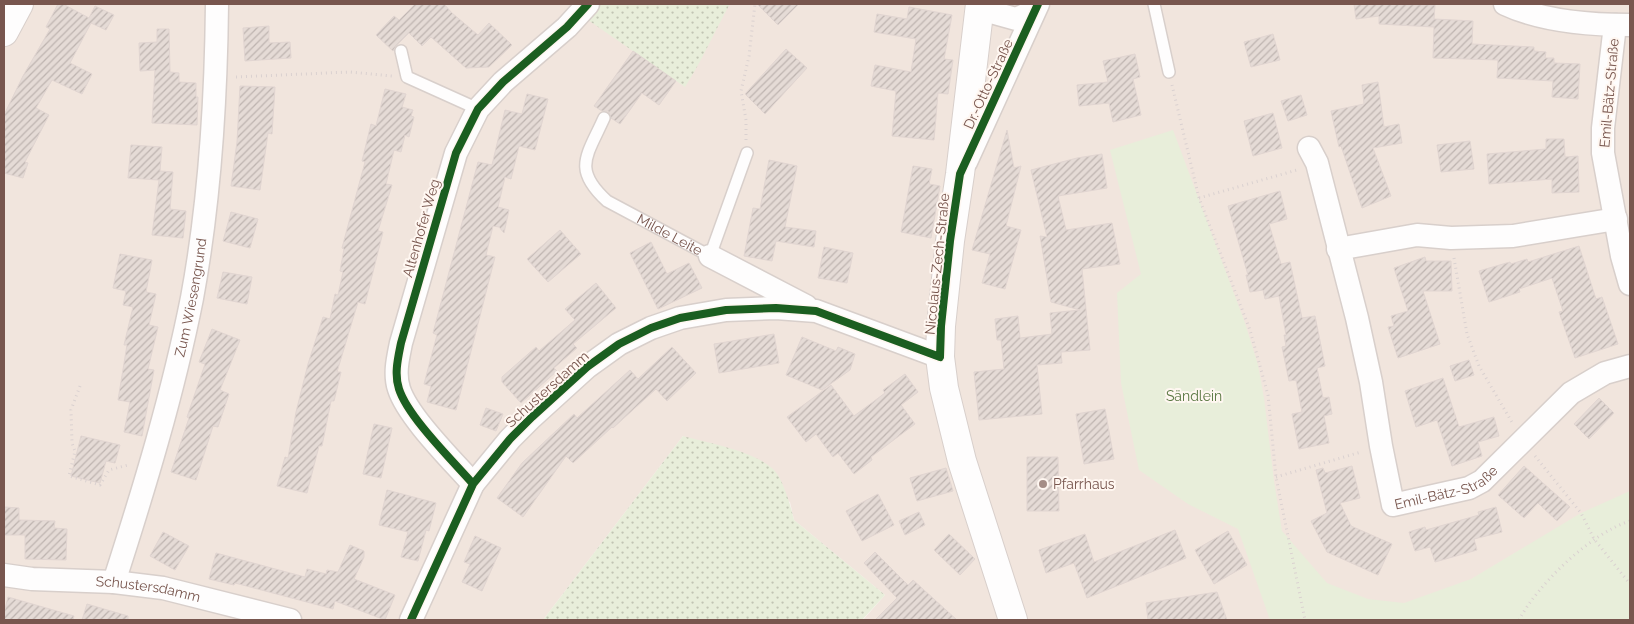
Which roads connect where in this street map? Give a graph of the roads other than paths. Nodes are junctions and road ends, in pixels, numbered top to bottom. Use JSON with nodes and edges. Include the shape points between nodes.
{"nodes":[{"id":1,"x":19,"y":4,"type":"edge"},
{"id":2,"x":217,"y":4,"type":"edge"},
{"id":3,"x":588,"y":4,"type":"edge"},
{"id":4,"x":1037,"y":4,"type":"edge"},
{"id":5,"x":1154,"y":4,"type":"edge"},
{"id":6,"x":1505,"y":4,"type":"edge"},
{"id":7,"x":980,"y":6,"type":"edge"},
{"id":8,"x":1623,"y":25,"type":"edge"},
{"id":9,"x":4,"y":32,"type":"edge"},
{"id":10,"x":401,"y":51,"type":"dead end"},
{"id":11,"x":1170,"y":72,"type":"road end"},
{"id":12,"x":478,"y":109,"type":"junction"},
{"id":13,"x":604,"y":118,"type":"dead end"},
{"id":14,"x":1309,"y":148,"type":"road end"},
{"id":15,"x":747,"y":154,"type":"road end"},
{"id":16,"x":960,"y":174,"type":"junction"},
{"id":17,"x":1616,"y":219,"type":"junction"},
{"id":18,"x":1338,"y":249,"type":"junction"},
{"id":19,"x":1626,"y":255,"type":"edge"},
{"id":20,"x":710,"y":256,"type":"junction"},
{"id":21,"x":1630,"y":284,"type":"edge"},
{"id":22,"x":816,"y":312,"type":"junction"},
{"id":23,"x":940,"y":357,"type":"junction"},
{"id":24,"x":1630,"y":366,"type":"edge"},
{"id":25,"x":473,"y":484,"type":"junction"},
{"id":26,"x":4,"y":575,"type":"edge"},
{"id":27,"x":114,"y":582,"type":"junction"},
{"id":28,"x":290,"y":620,"type":"edge"},
{"id":29,"x":412,"y":620,"type":"edge"},
{"id":30,"x":1013,"y":620,"type":"edge"}],
"edges":[{"from":1,"to":9,"type":"street"},
{"from":2,"to":27,"type":"street","name":"Zum Wiesengrund","via":[[212,145],[200,250],[152,460]]},
{"from":3,"to":12,"type":"street","name":"Altenhofer Weg"},
{"from":4,"to":7,"type":"street","name":"Dr.-Otto-Straße","via":[[1029,13],[1016,19]]},
{"from":4,"to":16,"type":"street","name":"Dr.-Otto-Straße"},
{"from":5,"to":11,"type":"lane"},
{"from":6,"to":8,"type":"street","via":[[1551,18]]},
{"from":7,"to":16,"type":"street","name":"Nicolaus-Zech-Straße"},
{"from":8,"to":17,"type":"street","name":"Emil-Bätz-Straße","via":[[1603,128],[1603,153]]},
{"from":10,"to":12,"type":"lane","via":[[408,77]]},
{"from":12,"to":25,"type":"street","name":"Altenhofer Weg","via":[[456,153],[401,343],[396,375],[398,389],[412,414]]},
{"from":13,"to":20,"type":"lane","name":"Milde Leite","via":[[587,158],[585,172],[595,190],[607,201]]},
{"from":14,"to":18,"type":"street","name":"Emil-Bätz-Straße"},
{"from":15,"to":20,"type":"lane"},
{"from":16,"to":23,"type":"street","name":"Nicolaus-Zech-Straße","via":[[950,241]]},
{"from":17,"to":18,"type":"street","via":[[1513,236],[1452,238],[1417,234]]},
{"from":17,"to":19,"type":"street","name":"Emil-Bätz-Straße"},
{"from":18,"to":24,"type":"street","name":"Emil-Bätz-Straße","via":[[1371,382],[1393,505],[1469,488],[1482,481],[1572,393],[1605,373]]},
{"from":19,"to":21,"type":"street","name":"Emil-Bätz-Straße"},
{"from":20,"to":22,"type":"street","name":"Milde Leite"},
{"from":22,"to":23,"type":"street","name":"Schustersdamm"},
{"from":22,"to":25,"type":"street","name":"Schustersdamm","via":[[776,308],[726,310],[680,318],[619,344],[587,367],[532,417]]},
{"from":23,"to":30,"type":"street","name":"Nicolaus-Zech-Straße","via":[[944,388],[962,461]]},
{"from":25,"to":29,"type":"street","name":"Schustersdamm"},
{"from":26,"to":27,"type":"street","name":"Schustersdamm"},
{"from":27,"to":28,"type":"street","name":"Schustersdamm","via":[[163,588]]}]}
